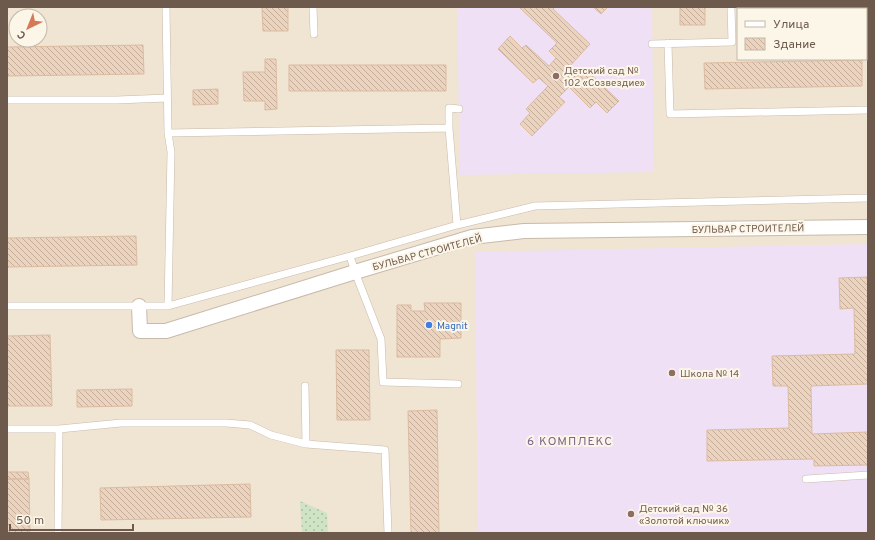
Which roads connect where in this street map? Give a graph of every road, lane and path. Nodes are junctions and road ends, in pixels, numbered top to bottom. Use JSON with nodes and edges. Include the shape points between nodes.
{"nodes":[{"id":1,"x":166,"y":7,"type":"edge"},
{"id":2,"x":313,"y":7,"type":"edge"},
{"id":3,"x":731,"y":7,"type":"edge"},
{"id":4,"x":314,"y":34,"type":"dead end"},
{"id":5,"x":668,"y":43,"type":"junction"},
{"id":6,"x":652,"y":44,"type":"dead end"},
{"id":7,"x":168,"y":98,"type":"junction"},
{"id":8,"x":7,"y":100,"type":"edge"},
{"id":9,"x":459,"y":109,"type":"dead end"},
{"id":10,"x":868,"y":110,"type":"edge"},
{"id":11,"x":449,"y":128,"type":"junction"},
{"id":12,"x":168,"y":132,"type":"junction"},
{"id":13,"x":868,"y":198,"type":"edge"},
{"id":14,"x":457,"y":225,"type":"junction"},
{"id":15,"x":868,"y":227,"type":"edge"},
{"id":16,"x":350,"y":256,"type":"junction"},
{"id":17,"x":354,"y":272,"type":"junction"},
{"id":18,"x":7,"y":306,"type":"edge"},
{"id":19,"x":139,"y":306,"type":"junction"},
{"id":20,"x":168,"y":306,"type":"junction"},
{"id":21,"x":458,"y":384,"type":"dead end"},
{"id":22,"x":305,"y":386,"type":"dead end"},
{"id":23,"x":7,"y":429,"type":"edge"},
{"id":24,"x":59,"y":429,"type":"junction"},
{"id":25,"x":306,"y":444,"type":"junction"},
{"id":26,"x":868,"y":475,"type":"edge"},
{"id":27,"x":806,"y":479,"type":"dead end"},
{"id":28,"x":58,"y":533,"type":"edge"},
{"id":29,"x":388,"y":533,"type":"edge"}],
"edges":[{"from":1,"to":7,"type":"lane"},
{"from":2,"to":4,"type":"lane"},
{"from":3,"to":5,"type":"lane","via":[[732,42]]},
{"from":5,"to":6,"type":"lane"},
{"from":5,"to":10,"type":"lane","via":[[670,114]]},
{"from":7,"to":8,"type":"lane"},
{"from":7,"to":12,"type":"lane"},
{"from":9,"to":11,"type":"lane","via":[[449,108]]},
{"from":11,"to":12,"type":"lane"},
{"from":11,"to":14,"type":"lane"},
{"from":12,"to":20,"type":"lane","via":[[171,152]]},
{"from":13,"to":14,"type":"lane","via":[[535,206]]},
{"from":14,"to":16,"type":"lane"},
{"from":15,"to":17,"type":"street","name":"БУЛЬВАР СТРОИТЕЛЕЙ","via":[[524,232],[472,237]]},
{"from":16,"to":17,"type":"lane"},
{"from":16,"to":20,"type":"lane"},
{"from":17,"to":19,"type":"street","name":"БУЛЬВАР СТРОИТЕЛЕЙ","via":[[166,331],[140,331]]},
{"from":17,"to":21,"type":"lane","via":[[381,339],[383,382]]},
{"from":18,"to":19,"type":"lane"},
{"from":19,"to":20,"type":"lane"},
{"from":22,"to":25,"type":"lane"},
{"from":23,"to":24,"type":"lane"},
{"from":24,"to":25,"type":"lane","via":[[121,423],[226,423],[250,425],[272,435]]},
{"from":24,"to":28,"type":"lane"},
{"from":25,"to":29,"type":"lane","via":[[385,450]]},
{"from":26,"to":27,"type":"lane"}]}
